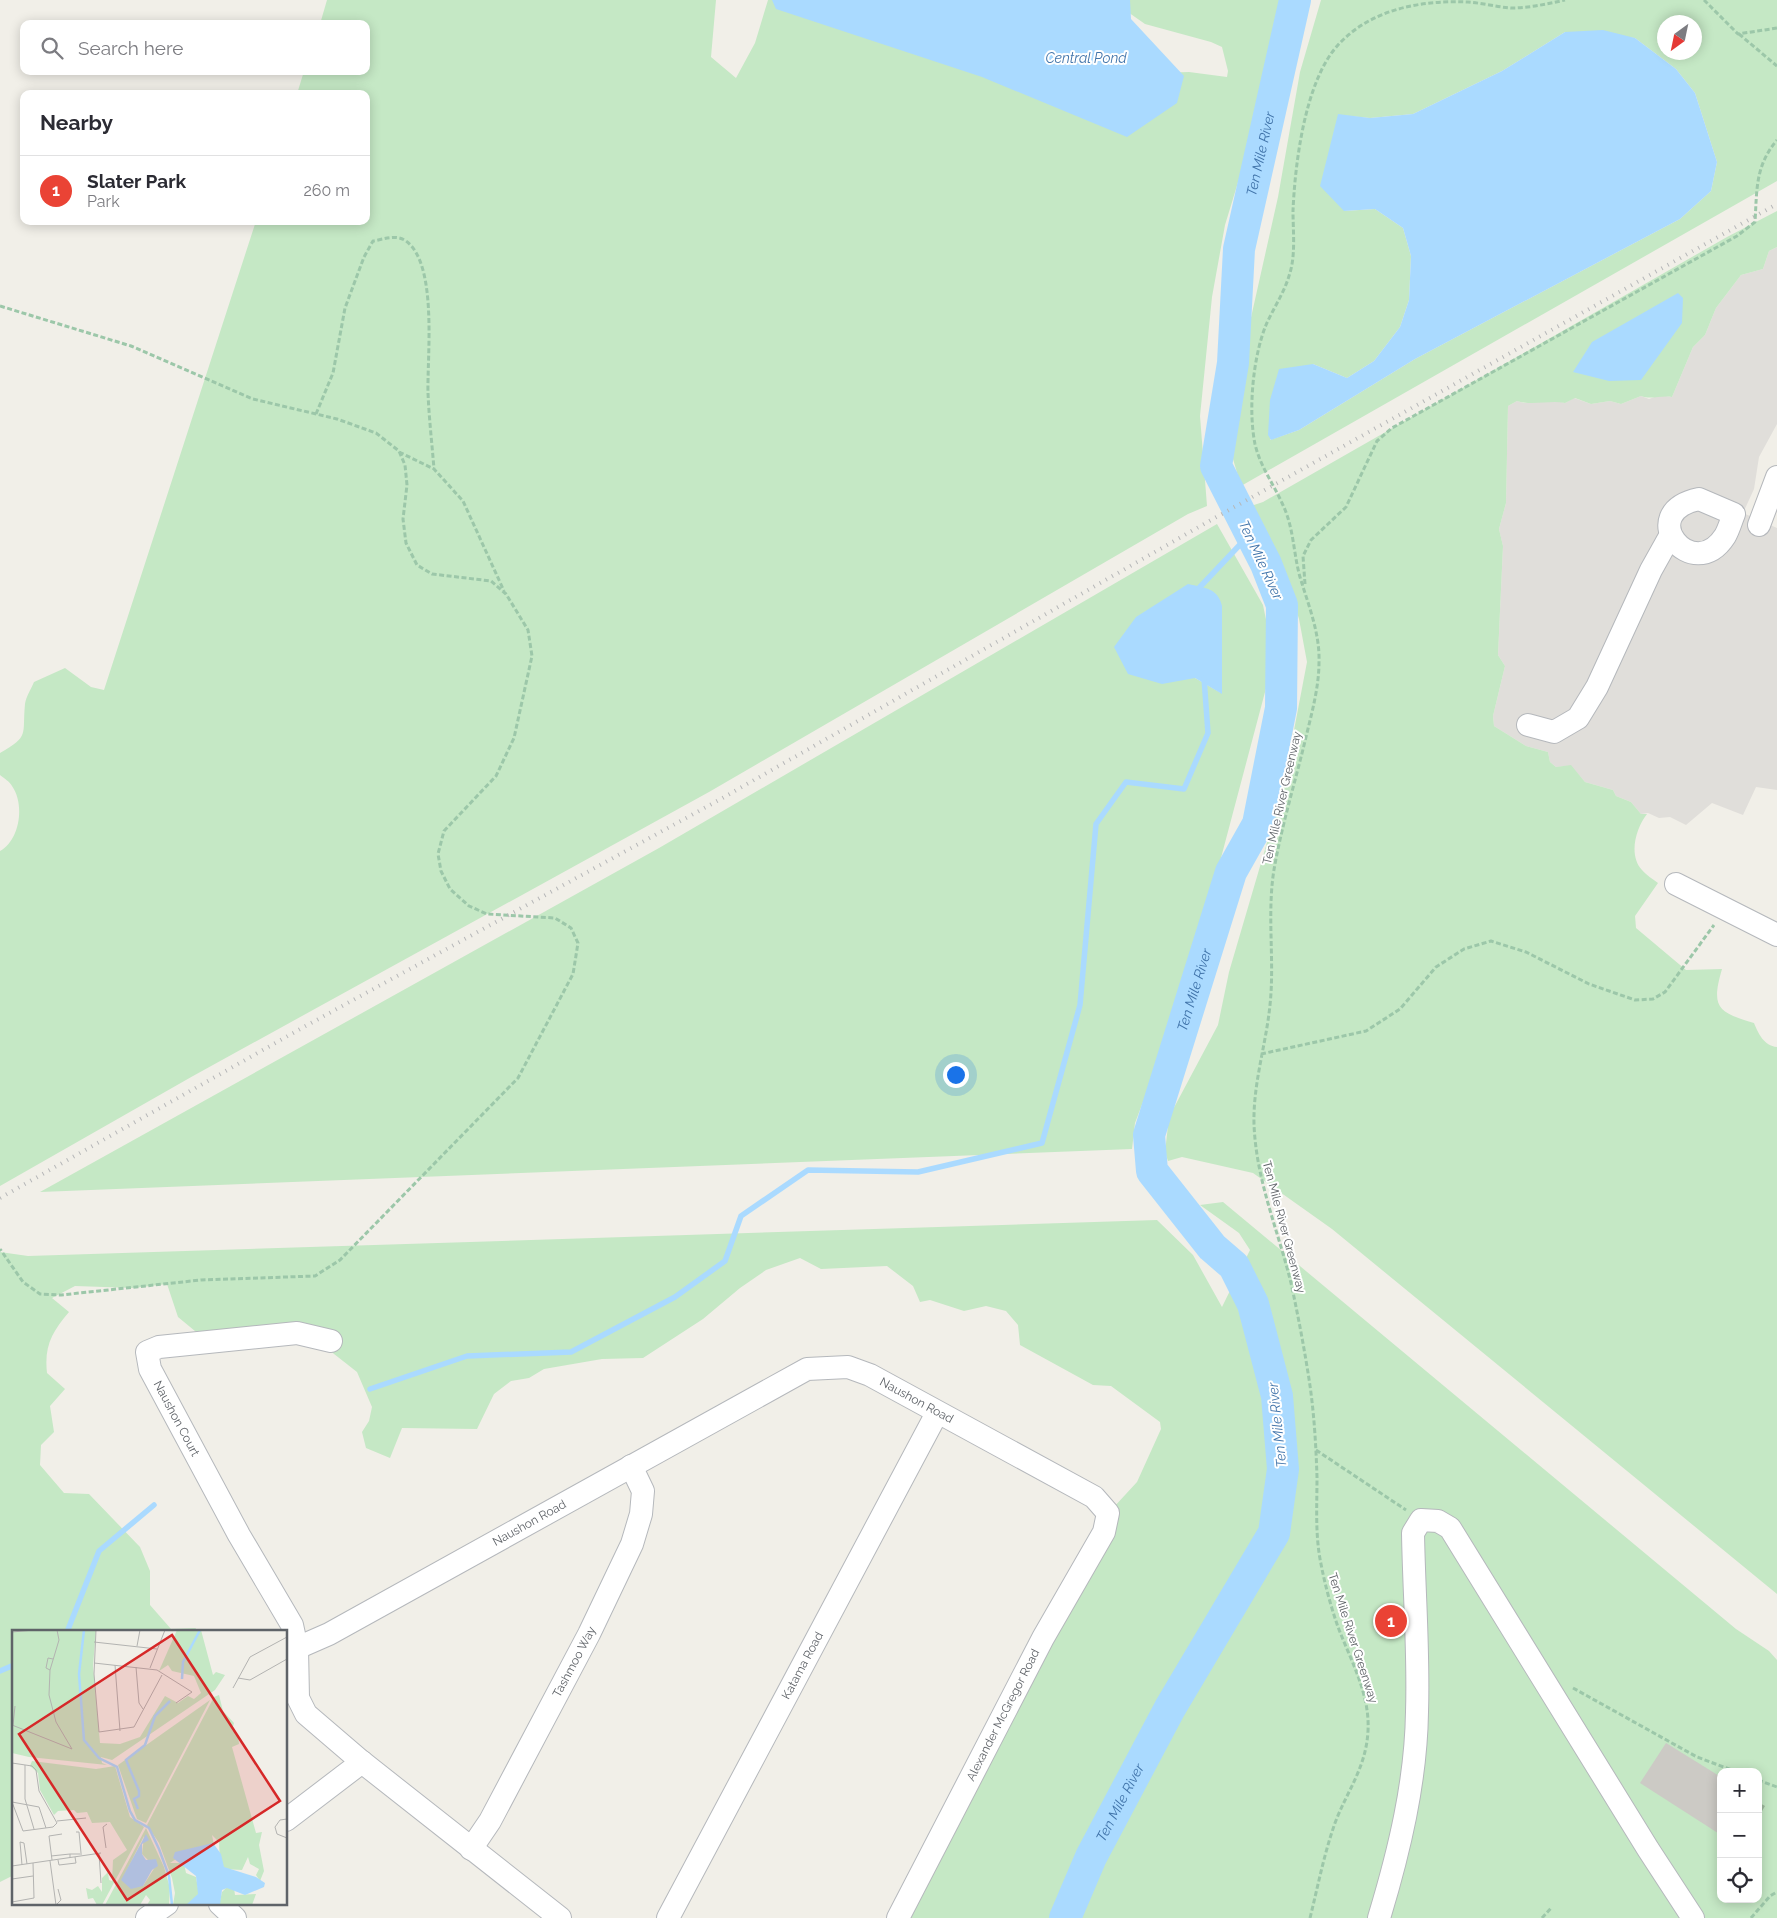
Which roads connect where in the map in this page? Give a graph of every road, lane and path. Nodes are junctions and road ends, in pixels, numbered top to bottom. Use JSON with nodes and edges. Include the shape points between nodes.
{"nodes":[{"id":1,"x":1565,"y":0,"type":"edge"},
{"id":2,"x":1704,"y":0,"type":"edge"},
{"id":3,"x":1777,"y":28,"type":"edge"},
{"id":4,"x":1738,"y":34,"type":"junction"},
{"id":5,"x":1777,"y":66,"type":"edge"},
{"id":6,"x":1777,"y":140,"type":"edge"},
{"id":7,"x":0,"y":306,"type":"edge"},
{"id":8,"x":316,"y":414,"type":"junction"},
{"id":9,"x":399,"y":451,"type":"junction"},
{"id":10,"x":434,"y":469,"type":"junction"},
{"id":11,"x":1777,"y":477,"type":"edge"},
{"id":12,"x":1734,"y":514,"type":"junction"},
{"id":13,"x":1768,"y":530,"type":"edge"},
{"id":14,"x":1670,"y":536,"type":"junction"},
{"id":15,"x":1305,"y":588,"type":"junction"},
{"id":16,"x":506,"y":594,"type":"junction"},
{"id":17,"x":1528,"y":725,"type":"dead end"},
{"id":18,"x":1676,"y":884,"type":"dead end"},
{"id":19,"x":1725,"y":909,"type":"junction"},
{"id":20,"x":1777,"y":935,"type":"edge"},
{"id":21,"x":1262,"y":1054,"type":"junction"},
{"id":22,"x":0,"y":1249,"type":"edge"},
{"id":23,"x":330,"y":1341,"type":"dead end"},
{"id":24,"x":937,"y":1414,"type":"junction"},
{"id":25,"x":1316,"y":1450,"type":"junction"},
{"id":26,"x":631,"y":1466,"type":"junction"},
{"id":27,"x":1108,"y":1513,"type":"joint"},
{"id":28,"x":1421,"y":1520,"type":"junction"},
{"id":29,"x":297,"y":1648,"type":"junction"},
{"id":30,"x":1570,"y":1687,"type":"dead end"},
{"id":31,"x":362,"y":1762,"type":"junction"},
{"id":32,"x":1726,"y":1768,"type":"edge"},
{"id":33,"x":1762,"y":1781,"type":"edge"},
{"id":34,"x":1777,"y":1787,"type":"edge"},
{"id":35,"x":288,"y":1818,"type":"edge"},
{"id":36,"x":471,"y":1849,"type":"junction"},
{"id":37,"x":1777,"y":1892,"type":"edge"},
{"id":38,"x":164,"y":1906,"type":"edge"},
{"id":39,"x":222,"y":1906,"type":"edge"},
{"id":40,"x":1552,"y":1907,"type":"dead end"},
{"id":41,"x":147,"y":1918,"type":"edge"},
{"id":42,"x":235,"y":1918,"type":"edge"},
{"id":43,"x":560,"y":1918,"type":"edge"},
{"id":44,"x":668,"y":1918,"type":"edge"},
{"id":45,"x":898,"y":1918,"type":"edge"},
{"id":46,"x":1310,"y":1918,"type":"edge"},
{"id":47,"x":1379,"y":1918,"type":"edge"},
{"id":48,"x":1542,"y":1918,"type":"edge"},
{"id":49,"x":1693,"y":1918,"type":"edge"},
{"id":50,"x":1751,"y":1918,"type":"edge"}],
"edges":[{"from":1,"to":15,"type":"path","name":"Ten Mile River Greenway","via":[[1509,8],[1466,2],[1406,5],[1383,13],[1357,28],[1338,45],[1324,64],[1307,110],[1295,178],[1289,276],[1264,328],[1257,354],[1253,427],[1256,449],[1265,473],[1288,519]]},
{"from":2,"to":4,"type":"path"},
{"from":3,"to":4,"type":"path"},
{"from":4,"to":5,"type":"path"},
{"from":6,"to":15,"type":"path","via":[[1759,170],[1755,222],[1737,236],[1392,428],[1377,441],[1346,507],[1311,540],[1303,556]]},
{"from":7,"to":8,"type":"path","via":[[131,346],[253,399]]},
{"from":8,"to":9,"type":"path","via":[[376,433]]},
{"from":8,"to":10,"type":"path","via":[[333,373],[345,308],[364,258],[373,241],[397,236],[408,242],[423,266],[429,313],[428,392]]},
{"from":9,"to":10,"type":"path"},
{"from":9,"to":16,"type":"path","via":[[405,465],[407,485],[403,519],[406,543],[417,564],[432,574],[492,581]]},
{"from":10,"to":16,"type":"path","via":[[463,501]]},
{"from":11,"to":13,"type":"street"},
{"from":12,"to":13,"type":"street"},
{"from":12,"to":14,"type":"street","via":[[1724,536],[1715,546],[1700,553],[1677,545]]},
{"from":12,"to":14,"type":"street","via":[[1699,499],[1687,502],[1679,506],[1673,515]]},
{"from":14,"to":17,"type":"street","via":[[1597,687],[1578,718],[1554,732]]},
{"from":15,"to":21,"type":"path","name":"Ten Mile River Greenway","via":[[1318,647],[1319,672],[1314,706],[1274,867],[1270,914],[1273,968]]},
{"from":16,"to":22,"type":"path","via":[[528,630],[532,656],[514,738],[496,776],[444,831],[438,854],[441,871],[450,889],[469,906],[488,914],[555,918],[570,928],[578,942],[573,974],[518,1078],[340,1260],[315,1276],[201,1280],[61,1295],[40,1294],[23,1282]]},
{"from":18,"to":19,"type":"street"},
{"from":19,"to":20,"type":"street"},
{"from":19,"to":21,"type":"path","via":[[1665,992],[1653,999],[1635,1000],[1589,984],[1526,952],[1491,941],[1464,949],[1436,968],[1400,1009],[1366,1031]]},
{"from":21,"to":25,"type":"path","name":"Ten Mile River Greenway","via":[[1255,1088],[1255,1150],[1270,1218],[1290,1280],[1310,1388]]},
{"from":23,"to":29,"type":"street","name":"Naushon Court","via":[[298,1333],[169,1346],[147,1352],[150,1369],[204,1472],[292,1625]]},
{"from":24,"to":26,"type":"street","name":"Naushon Road","via":[[870,1375],[848,1367],[807,1369]]},
{"from":24,"to":27,"type":"street","name":"Naushon Road","via":[[1094,1497]]},
{"from":24,"to":44,"type":"street","name":"Katama Road"},
{"from":25,"to":28,"type":"path"},
{"from":25,"to":46,"type":"path","name":"Ten Mile River Greenway","via":[[1316,1516],[1321,1565],[1337,1623],[1366,1702],[1368,1731],[1364,1757],[1329,1842]]},
{"from":26,"to":29,"type":"street","name":"Naushon Road","via":[[329,1634]]},
{"from":26,"to":36,"type":"street","name":"Tashmoo Way","via":[[643,1491],[641,1514],[632,1544],[589,1634],[490,1821]]},
{"from":27,"to":45,"type":"street","name":"Alexander McGregor Road","via":[[1104,1532],[1043,1638]]},
{"from":28,"to":47,"type":"street","via":[[1413,1533],[1417,1713],[1412,1772],[1394,1868]]},
{"from":28,"to":49,"type":"street","via":[[1438,1521],[1450,1528]]},
{"from":29,"to":31,"type":"street","via":[[298,1698],[306,1714]]},
{"from":30,"to":32,"type":"path","via":[[1697,1757]]},
{"from":31,"to":35,"type":"street"},
{"from":31,"to":36,"type":"street"},
{"from":33,"to":34,"type":"path"},
{"from":36,"to":43,"type":"street"},
{"from":37,"to":50,"type":"path"},
{"from":38,"to":41,"type":"street"},
{"from":39,"to":42,"type":"street"},
{"from":40,"to":48,"type":"path"}]}
